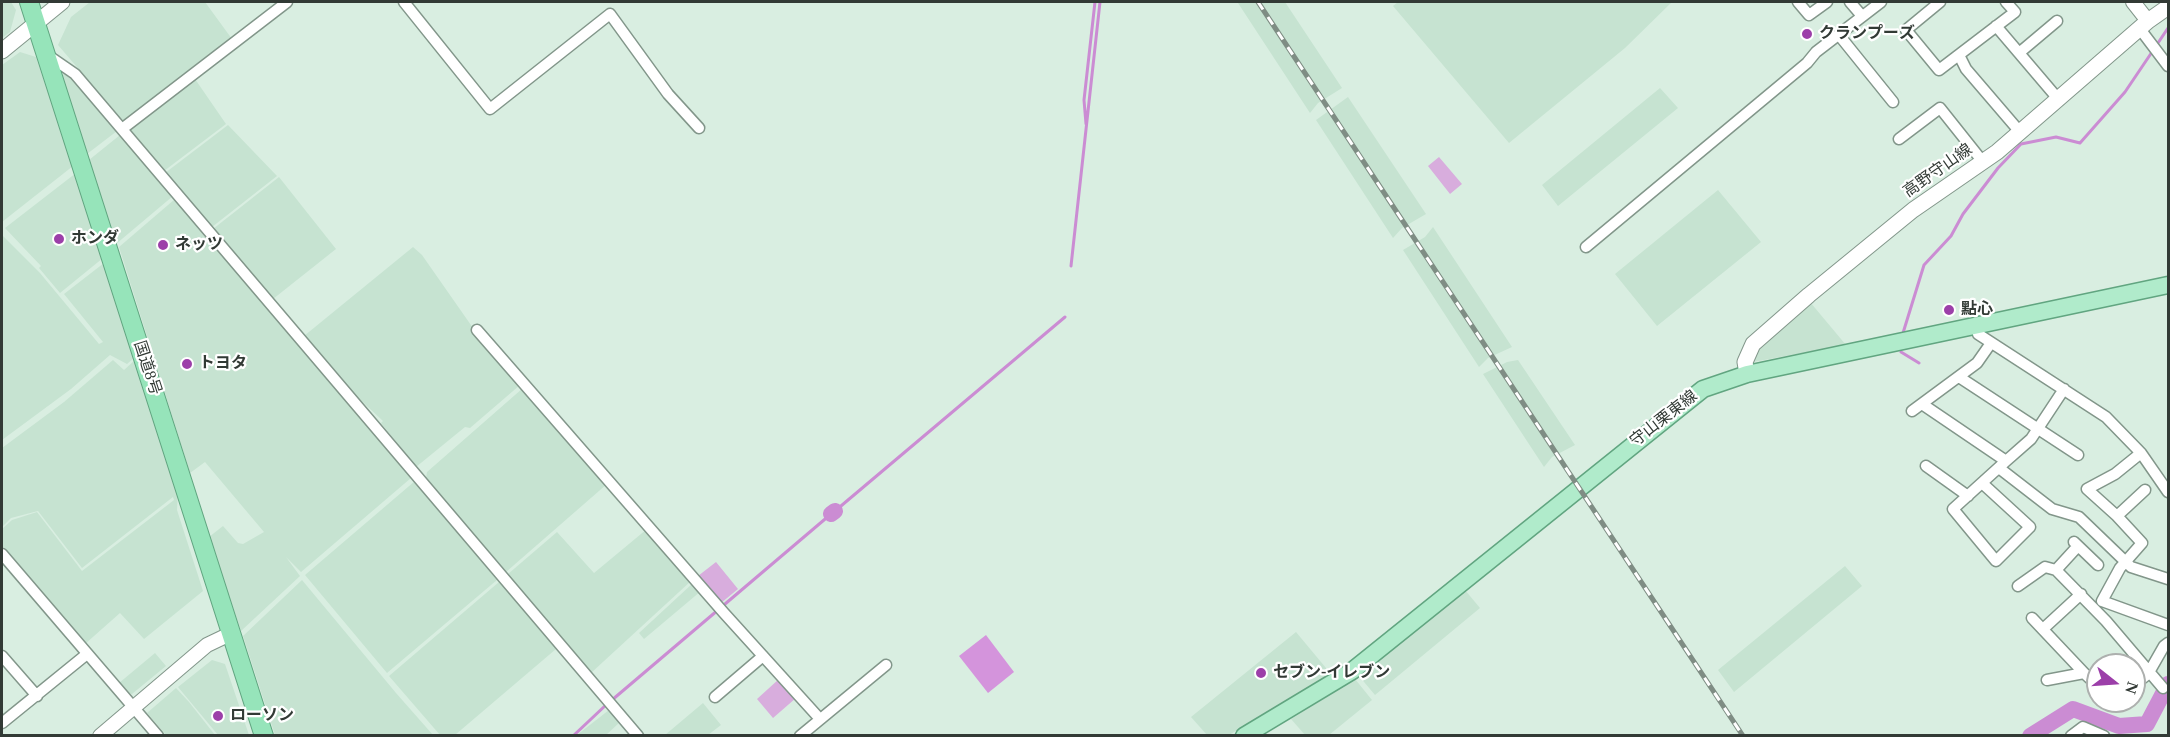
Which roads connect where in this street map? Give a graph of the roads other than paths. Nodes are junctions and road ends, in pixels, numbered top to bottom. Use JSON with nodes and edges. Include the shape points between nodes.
{"nodes":[{"id":1,"x":28,"y":2,"type":"edge"},
{"id":2,"x":63,"y":2,"type":"edge"},
{"id":3,"x":287,"y":2,"type":"edge"},
{"id":4,"x":404,"y":2,"type":"edge"},
{"id":5,"x":1798,"y":2,"type":"edge"},
{"id":6,"x":1827,"y":2,"type":"edge"},
{"id":7,"x":1850,"y":2,"type":"edge"},
{"id":8,"x":1881,"y":2,"type":"edge"},
{"id":9,"x":1941,"y":2,"type":"edge"},
{"id":10,"x":2006,"y":2,"type":"edge"},
{"id":11,"x":2133,"y":2,"type":"edge"},
{"id":12,"x":2168,"y":8,"type":"edge"},
{"id":13,"x":1862,"y":16,"type":"junction"},
{"id":14,"x":2056,"y":21,"type":"dead end"},
{"id":15,"x":37,"y":24,"type":"junction"},
{"id":16,"x":2144,"y":25,"type":"junction"},
{"id":17,"x":1996,"y":26,"type":"junction"},
{"id":18,"x":1839,"y":35,"type":"junction"},
{"id":19,"x":2,"y":51,"type":"edge"},
{"id":20,"x":2019,"y":53,"type":"junction"},
{"id":21,"x":45,"y":54,"type":"junction"},
{"id":22,"x":1959,"y":55,"type":"junction"},
{"id":23,"x":2169,"y":66,"type":"edge"},
{"id":24,"x":2059,"y":100,"type":"junction"},
{"id":25,"x":1893,"y":102,"type":"dead end"},
{"id":26,"x":122,"y":129,"type":"junction"},
{"id":27,"x":699,"y":129,"type":"dead end"},
{"id":28,"x":2020,"y":132,"type":"junction"},
{"id":29,"x":1899,"y":139,"type":"dead end"},
{"id":30,"x":1983,"y":162,"type":"junction"},
{"id":31,"x":1586,"y":247,"type":"dead end"},
{"id":32,"x":2169,"y":285,"type":"edge"},
{"id":33,"x":1976,"y":326,"type":"junction"},
{"id":34,"x":477,"y":330,"type":"dead end"},
{"id":35,"x":1991,"y":343,"type":"junction"},
{"id":36,"x":1747,"y":374,"type":"junction"},
{"id":37,"x":1959,"y":377,"type":"junction"},
{"id":38,"x":2064,"y":389,"type":"junction"},
{"id":39,"x":1922,"y":404,"type":"junction"},
{"id":40,"x":1912,"y":411,"type":"dead end"},
{"id":41,"x":2038,"y":429,"type":"junction"},
{"id":42,"x":2141,"y":453,"type":"junction"},
{"id":43,"x":2078,"y":455,"type":"dead end"},
{"id":44,"x":2003,"y":464,"type":"junction"},
{"id":45,"x":1926,"y":465,"type":"dead end"},
{"id":46,"x":1982,"y":483,"type":"junction"},
{"id":47,"x":2145,"y":490,"type":"dead end"},
{"id":48,"x":2169,"y":492,"type":"edge"},
{"id":49,"x":1968,"y":496,"type":"junction"},
{"id":50,"x":2117,"y":516,"type":"junction"},
{"id":51,"x":2,"y":554,"type":"edge"},
{"id":52,"x":2125,"y":561,"type":"junction"},
{"id":53,"x":2098,"y":565,"type":"dead end"},
{"id":54,"x":2056,"y":570,"type":"junction"},
{"id":55,"x":2169,"y":579,"type":"edge"},
{"id":56,"x":2018,"y":586,"type":"dead end"},
{"id":57,"x":2080,"y":594,"type":"junction"},
{"id":58,"x":2032,"y":618,"type":"dead end"},
{"id":59,"x":2169,"y":625,"type":"edge"},
{"id":60,"x":2043,"y":629,"type":"junction"},
{"id":61,"x":230,"y":634,"type":"junction"},
{"id":62,"x":2169,"y":643,"type":"edge"},
{"id":63,"x":87,"y":654,"type":"junction"},
{"id":64,"x":2,"y":656,"type":"edge"},
{"id":65,"x":763,"y":656,"type":"junction"},
{"id":66,"x":886,"y":665,"type":"dead end"},
{"id":67,"x":2149,"y":672,"type":"junction"},
{"id":68,"x":2084,"y":673,"type":"joint"},
{"id":69,"x":2146,"y":675,"type":"edge"},
{"id":70,"x":2047,"y":680,"type":"dead end"},
{"id":71,"x":2163,"y":688,"type":"dead end"},
{"id":72,"x":37,"y":696,"type":"junction"},
{"id":73,"x":715,"y":697,"type":"dead end"},
{"id":74,"x":134,"y":708,"type":"junction"},
{"id":75,"x":820,"y":719,"type":"junction"},
{"id":76,"x":2,"y":723,"type":"edge"},
{"id":77,"x":100,"y":735,"type":"edge"},
{"id":78,"x":158,"y":735,"type":"edge"},
{"id":79,"x":264,"y":735,"type":"edge"},
{"id":80,"x":638,"y":735,"type":"edge"},
{"id":81,"x":800,"y":735,"type":"edge"},
{"id":82,"x":1244,"y":735,"type":"edge"},
{"id":83,"x":2071,"y":735,"type":"edge"},
{"id":84,"x":2104,"y":735,"type":"edge"}],
"edges":[{"from":1,"to":15,"type":"highway","name":"国道8号"},
{"from":2,"to":15,"type":"main road"},
{"from":3,"to":26,"type":"street"},
{"from":4,"to":27,"type":"street","via":[[490,109],[610,14],[668,94]]},
{"from":5,"to":6,"type":"street","via":[[1809,15]]},
{"from":7,"to":13,"type":"street"},
{"from":8,"to":13,"type":"street"},
{"from":9,"to":22,"type":"street","via":[[1906,30],[1939,70]]},
{"from":10,"to":17,"type":"street","via":[[2015,12]]},
{"from":11,"to":16,"type":"street"},
{"from":12,"to":16,"type":"main road","name":"高野守山線"},
{"from":13,"to":18,"type":"street"},
{"from":14,"to":20,"type":"street"},
{"from":15,"to":19,"type":"main road"},
{"from":15,"to":21,"type":"highway","name":"国道8号"},
{"from":16,"to":23,"type":"street"},
{"from":16,"to":24,"type":"main road","name":"高野守山線"},
{"from":17,"to":20,"type":"street"},
{"from":17,"to":22,"type":"street"},
{"from":18,"to":25,"type":"street"},
{"from":18,"to":31,"type":"street"},
{"from":20,"to":24,"type":"street"},
{"from":21,"to":26,"type":"street","via":[[75,74]]},
{"from":21,"to":61,"type":"highway","name":"国道8号"},
{"from":22,"to":28,"type":"street","via":[[1966,69]]},
{"from":24,"to":28,"type":"main road","name":"高野守山線"},
{"from":26,"to":80,"type":"street"},
{"from":28,"to":30,"type":"main road","name":"高野守山線"},
{"from":29,"to":30,"type":"street","via":[[1940,108]]},
{"from":30,"to":36,"type":"main road","name":"高野守山線","via":[[1893,225],[1753,344],[1745,362]]},
{"from":32,"to":33,"type":"main road","name":"守山栗東線"},
{"from":33,"to":35,"type":"street","via":[[1978,334]]},
{"from":33,"to":36,"type":"main road","name":"守山栗東線"},
{"from":34,"to":65,"type":"street"},
{"from":35,"to":37,"type":"street","via":[[1977,363]]},
{"from":35,"to":38,"type":"street"},
{"from":36,"to":82,"type":"main road","name":"守山栗東線","via":[[1712,384],[1690,396],[1352,671]]},
{"from":37,"to":39,"type":"street"},
{"from":37,"to":41,"type":"street"},
{"from":38,"to":41,"type":"street"},
{"from":38,"to":42,"type":"street","via":[[2106,417]]},
{"from":39,"to":40,"type":"street"},
{"from":39,"to":44,"type":"street"},
{"from":41,"to":43,"type":"street"},
{"from":41,"to":44,"type":"street"},
{"from":42,"to":48,"type":"street"},
{"from":42,"to":50,"type":"street","via":[[2115,474],[2087,489]]},
{"from":44,"to":46,"type":"street"},
{"from":44,"to":52,"type":"street","via":[[2052,509],[2079,517]]},
{"from":45,"to":49,"type":"street"},
{"from":46,"to":49,"type":"street"},
{"from":46,"to":49,"type":"street","via":[[2030,527],[1996,561],[1953,509]]},
{"from":47,"to":50,"type":"street"},
{"from":50,"to":52,"type":"street","via":[[2142,543]]},
{"from":51,"to":63,"type":"street"},
{"from":52,"to":55,"type":"street","via":[[2131,567]]},
{"from":52,"to":59,"type":"street","via":[[2102,601]]},
{"from":53,"to":54,"type":"street","via":[[2076,544]]},
{"from":54,"to":56,"type":"street","via":[[2045,567]]},
{"from":54,"to":57,"type":"street"},
{"from":57,"to":60,"type":"street"},
{"from":57,"to":67,"type":"street"},
{"from":58,"to":60,"type":"street"},
{"from":60,"to":68,"type":"street"},
{"from":61,"to":74,"type":"street","via":[[207,645]]},
{"from":61,"to":79,"type":"highway","name":"国道8号"},
{"from":62,"to":67,"type":"street"},
{"from":63,"to":72,"type":"street"},
{"from":63,"to":74,"type":"street"},
{"from":64,"to":72,"type":"street"},
{"from":65,"to":73,"type":"street"},
{"from":65,"to":75,"type":"street"},
{"from":66,"to":75,"type":"street"},
{"from":67,"to":69,"type":"street"},
{"from":67,"to":71,"type":"street"},
{"from":68,"to":70,"type":"street"},
{"from":72,"to":76,"type":"street"},
{"from":74,"to":77,"type":"street"},
{"from":74,"to":78,"type":"street"},
{"from":75,"to":81,"type":"street"},
{"from":83,"to":84,"type":"street","via":[[2083,727]]}]}
